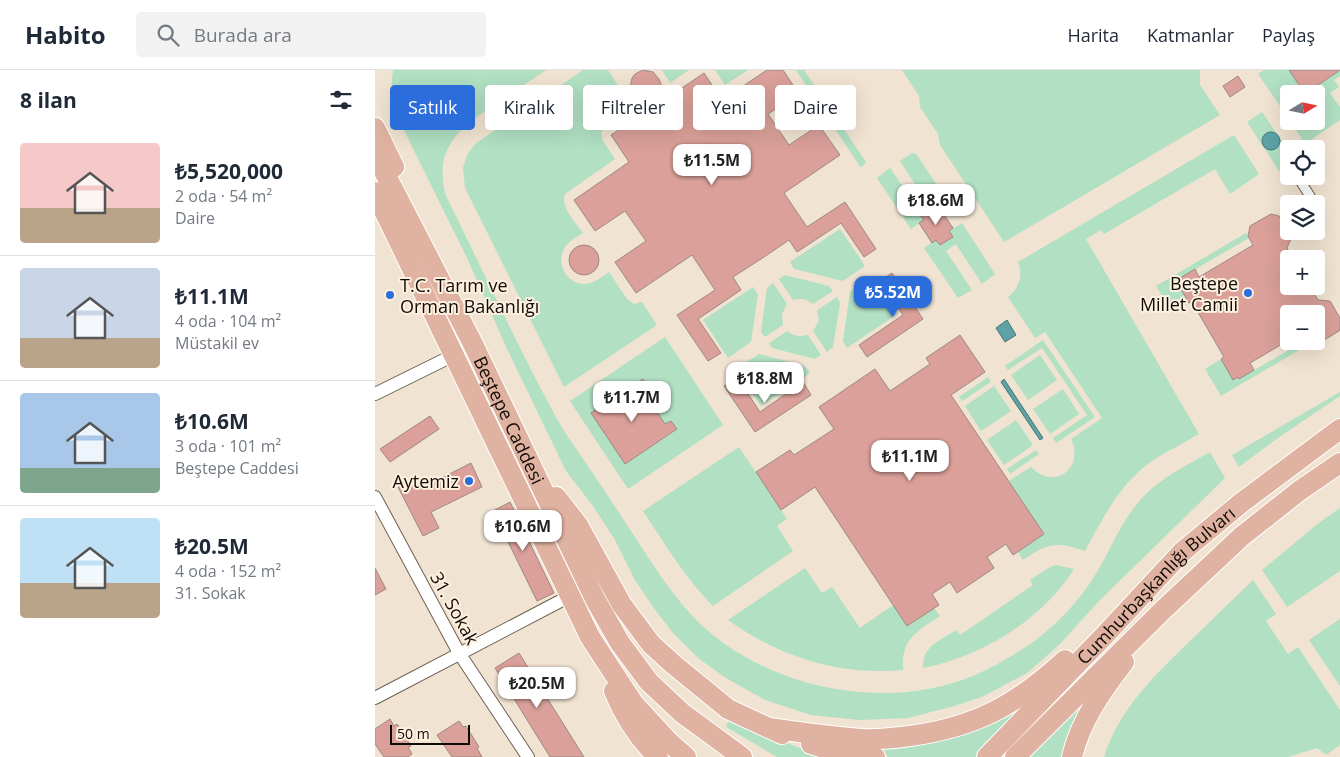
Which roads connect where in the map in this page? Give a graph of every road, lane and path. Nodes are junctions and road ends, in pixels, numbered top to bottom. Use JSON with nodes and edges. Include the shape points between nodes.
{"nodes":[{"id":1,"x":375,"y":113,"type":"edge"},
{"id":2,"x":377,"y":141,"type":"edge"},
{"id":3,"x":375,"y":192,"type":"edge"},
{"id":4,"x":375,"y":223,"type":"edge"},
{"id":5,"x":454,"y":355,"type":"junction"},
{"id":6,"x":375,"y":394,"type":"edge"},
{"id":7,"x":1340,"y":430,"type":"edge"},
{"id":8,"x":1340,"y":463,"type":"edge"},
{"id":9,"x":534,"y":470,"type":"junction"},
{"id":10,"x":375,"y":496,"type":"edge"},
{"id":11,"x":1182,"y":552,"type":"junction"},
{"id":12,"x":570,"y":596,"type":"junction"},
{"id":13,"x":1163,"y":610,"type":"junction"},
{"id":14,"x":590,"y":637,"type":"junction"},
{"id":15,"x":459,"y":653,"type":"junction"},
{"id":16,"x":375,"y":698,"type":"edge"},
{"id":17,"x":769,"y":728,"type":"junction"},
{"id":18,"x":528,"y":757,"type":"edge"},
{"id":19,"x":658,"y":757,"type":"edge"},
{"id":20,"x":686,"y":757,"type":"edge"},
{"id":21,"x":742,"y":757,"type":"edge"},
{"id":22,"x":875,"y":757,"type":"edge"},
{"id":23,"x":987,"y":757,"type":"edge"},
{"id":24,"x":1015,"y":757,"type":"edge"},
{"id":25,"x":1072,"y":757,"type":"edge"}],
"edges":[{"from":1,"to":2,"type":"main road","name":"Beştepe Caddesi"},
{"from":2,"to":9,"type":"main road","name":"Beştepe Caddesi","via":[[434,248],[472,342]]},
{"from":3,"to":5,"type":"main road","name":"Beştepe Caddesi"},
{"from":4,"to":5,"type":"main road","via":[[433,338]]},
{"from":5,"to":6,"type":"street"},
{"from":5,"to":12,"type":"main road","name":"Beştepe Caddesi"},
{"from":7,"to":11,"type":"main road","name":"Cumhurbaşkanlığı Bulvarı","via":[[1241,502]]},
{"from":8,"to":13,"type":"main road","name":"Cumhurbaşkanlığı Bulvarı","via":[[1299,490],[1242,536]]},
{"from":9,"to":17,"type":"main road","via":[[578,524],[622,606],[651,644],[728,709]]},
{"from":9,"to":21,"type":"main road","name":"Beştepe Caddesi","via":[[620,643],[649,682],[682,713]]},
{"from":10,"to":15,"type":"street","name":"31. Sokak"},
{"from":11,"to":17,"type":"main road","via":[[1143,581],[1053,670],[1015,700],[977,720],[935,732],[866,739]]},
{"from":11,"to":23,"type":"main road","name":"Cumhurbaşkanlığı Bulvarı"},
{"from":12,"to":14,"type":"main road","name":"Beştepe Caddesi"},
{"from":12,"to":15,"type":"street"},
{"from":13,"to":24,"type":"main road","name":"Cumhurbaşkanlığı Bulvarı"},
{"from":13,"to":25,"type":"main road","via":[[1101,695],[1085,721]]},
{"from":14,"to":19,"type":"main road","name":"Beştepe Caddesi","via":[[630,724]]},
{"from":14,"to":20,"type":"main road","name":"Beştepe Caddesi","via":[[633,703]]},
{"from":15,"to":16,"type":"street"},
{"from":15,"to":18,"type":"street","name":"31. Sokak"},
{"from":17,"to":22,"type":"main road","via":[[824,748]]}]}
